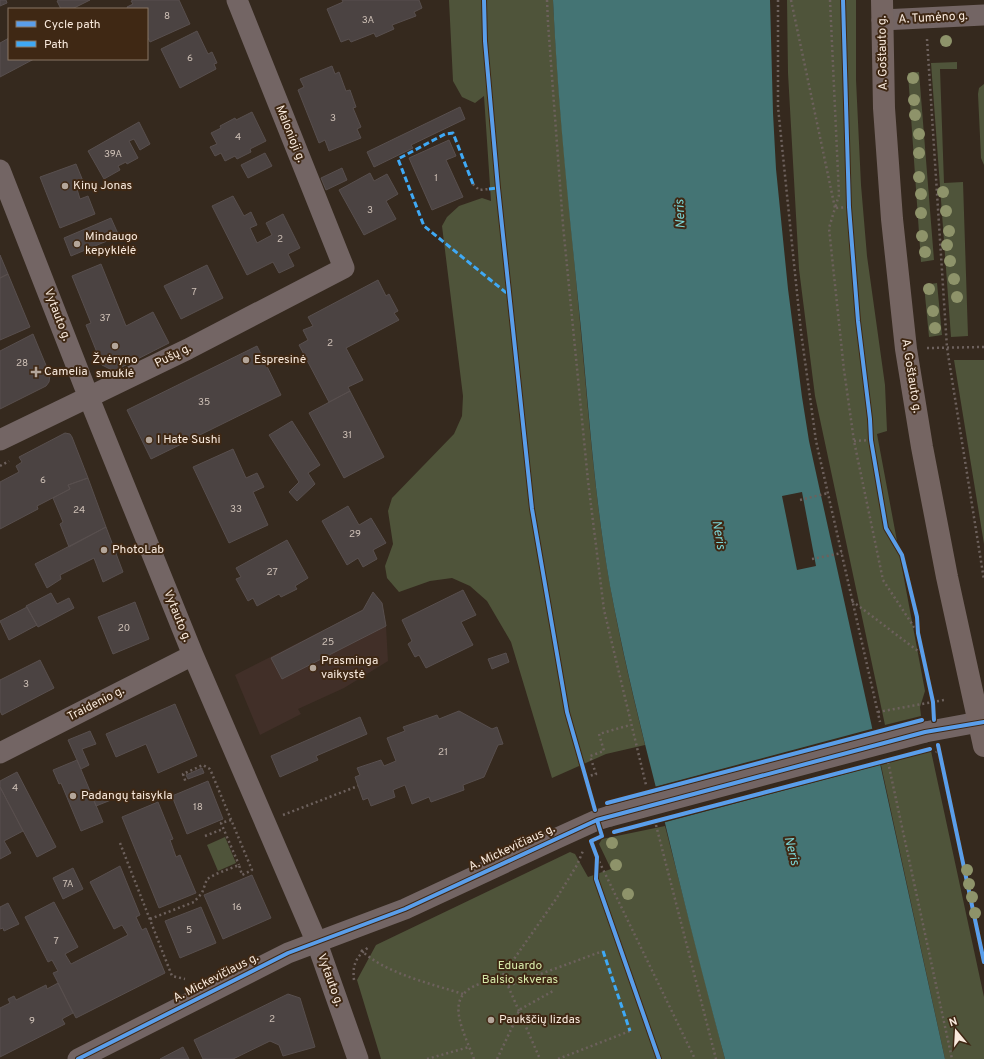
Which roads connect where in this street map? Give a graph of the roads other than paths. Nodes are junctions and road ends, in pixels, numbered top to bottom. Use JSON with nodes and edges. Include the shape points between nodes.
{"nodes":[{"id":1,"x":237,"y":0,"type":"edge"},
{"id":2,"x":882,"y":10,"type":"edge"},
{"id":3,"x":984,"y":15,"type":"edge"},
{"id":4,"x":0,"y":170,"type":"edge"},
{"id":5,"x":344,"y":268,"type":"joint"},
{"id":6,"x":89,"y":398,"type":"junction"},
{"id":7,"x":0,"y":440,"type":"edge"},
{"id":8,"x":193,"y":655,"type":"junction"},
{"id":9,"x":982,"y":722,"type":"edge"},
{"id":10,"x":984,"y":746,"type":"edge"},
{"id":11,"x":0,"y":753,"type":"edge"},
{"id":12,"x":317,"y":943,"type":"junction"},
{"id":13,"x":78,"y":1059,"type":"edge"},
{"id":14,"x":358,"y":1059,"type":"edge"}],
"edges":[{"from":1,"to":5,"type":"street","name":"Malonioji g."},
{"from":2,"to":3,"type":"street","name":"A. Tumėno g.","via":[[925,18]]},
{"from":2,"to":9,"type":"main road","name":"A. Goštauto g.","via":[[884,108],[891,211],[906,349],[947,577]]},
{"from":4,"to":6,"type":"street","name":"Vytauto g."},
{"from":5,"to":6,"type":"street","name":"Pušų g."},
{"from":6,"to":7,"type":"street","name":"Pušų g."},
{"from":6,"to":8,"type":"street","name":"Vytauto g."},
{"from":8,"to":11,"type":"street","name":"Traidenio g."},
{"from":8,"to":12,"type":"street","name":"Vytauto g."},
{"from":9,"to":10,"type":"main road","name":"A. Goštauto g."},
{"from":9,"to":12,"type":"street","name":"A. Mickevičiaus g.","bridge":true,"via":[[926,732],[597,820],[405,909]]},
{"from":12,"to":13,"type":"street","name":"A. Mickevičiaus g.","via":[[272,961]]},
{"from":12,"to":14,"type":"street","name":"Vytauto g."}]}
